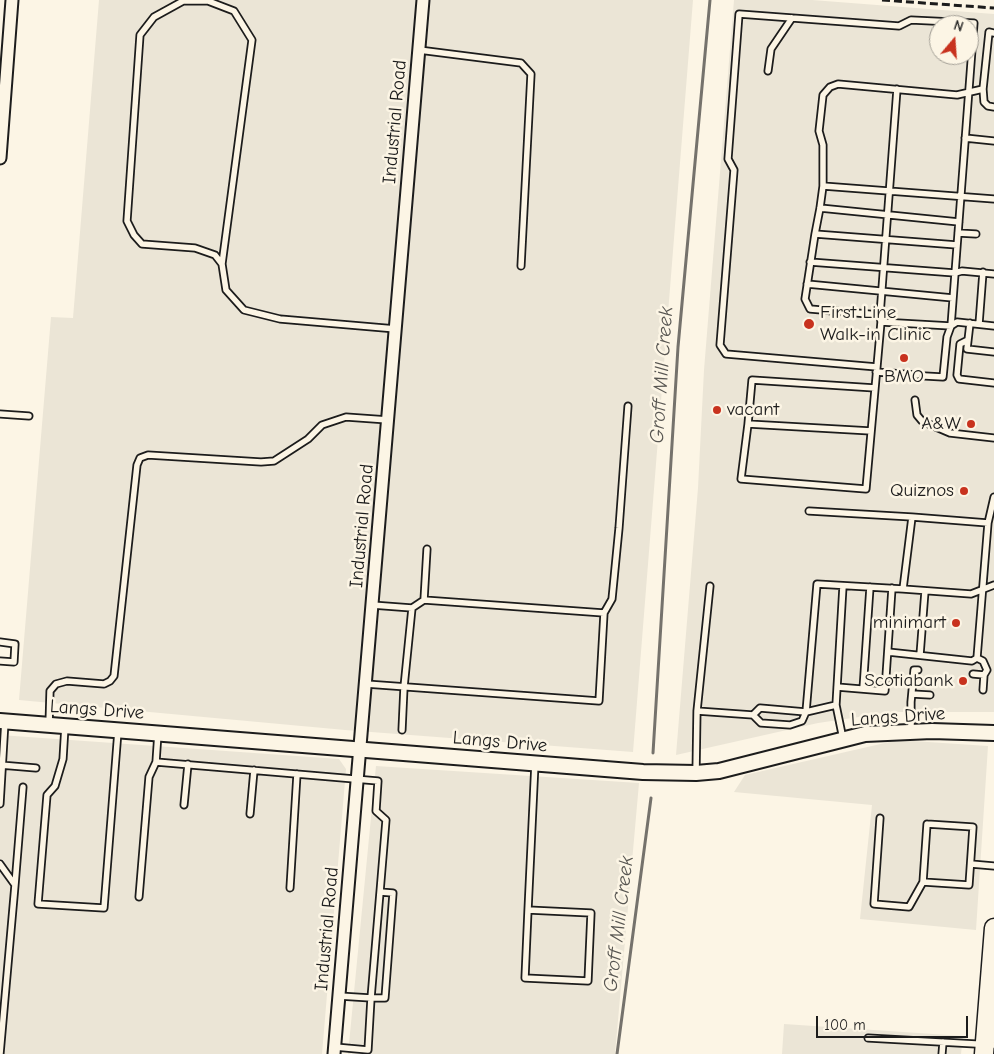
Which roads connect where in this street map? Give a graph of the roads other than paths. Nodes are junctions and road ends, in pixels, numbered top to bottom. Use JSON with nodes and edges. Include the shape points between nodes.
{"nodes":[{"id":1,"x":12,"y":0,"type":"edge"},
{"id":2,"x":423,"y":0,"type":"edge"},
{"id":3,"x":792,"y":18,"type":"junction"},
{"id":4,"x":994,"y":32,"type":"edge"},
{"id":5,"x":419,"y":50,"type":"junction"},
{"id":6,"x":986,"y":59,"type":"junction"},
{"id":7,"x":994,"y":60,"type":"edge"},
{"id":8,"x":768,"y":71,"type":"dead end"},
{"id":9,"x":897,"y":89,"type":"junction"},
{"id":10,"x":983,"y":89,"type":"junction"},
{"id":11,"x":970,"y":93,"type":"junction"},
{"id":12,"x":2,"y":99,"type":"edge"},
{"id":13,"x":994,"y":107,"type":"edge"},
{"id":14,"x":965,"y":138,"type":"junction"},
{"id":15,"x":994,"y":141,"type":"edge"},
{"id":16,"x":0,"y":158,"type":"edge"},
{"id":17,"x":822,"y":186,"type":"junction"},
{"id":18,"x":889,"y":191,"type":"junction"},
{"id":19,"x":961,"y":197,"type":"junction"},
{"id":20,"x":994,"y":199,"type":"edge"},
{"id":21,"x":820,"y":208,"type":"junction"},
{"id":22,"x":888,"y":214,"type":"junction"},
{"id":23,"x":959,"y":222,"type":"junction"},
{"id":24,"x":958,"y":233,"type":"junction"},
{"id":25,"x":814,"y":234,"type":"junction"},
{"id":26,"x":976,"y":234,"type":"dead end"},
{"id":27,"x":886,"y":239,"type":"junction"},
{"id":28,"x":957,"y":245,"type":"junction"},
{"id":29,"x":810,"y":262,"type":"junction"},
{"id":30,"x":222,"y":264,"type":"junction"},
{"id":31,"x":521,"y":266,"type":"dead end"},
{"id":32,"x":884,"y":268,"type":"junction"},
{"id":33,"x":983,"y":272,"type":"junction"},
{"id":34,"x":955,"y":273,"type":"junction"},
{"id":35,"x":994,"y":274,"type":"edge"},
{"id":36,"x":807,"y":284,"type":"junction"},
{"id":37,"x":882,"y":292,"type":"junction"},
{"id":38,"x":953,"y":298,"type":"junction"},
{"id":39,"x":881,"y":318,"type":"junction"},
{"id":40,"x":970,"y":323,"type":"junction"},
{"id":41,"x":979,"y":324,"type":"junction"},
{"id":42,"x":951,"y":326,"type":"junction"},
{"id":43,"x":994,"y":326,"type":"edge"},
{"id":44,"x":396,"y":329,"type":"junction"},
{"id":45,"x":968,"y":340,"type":"junction"},
{"id":46,"x":994,"y":352,"type":"edge"},
{"id":47,"x":877,"y":370,"type":"junction"},
{"id":48,"x":917,"y":375,"type":"dead end"},
{"id":49,"x":925,"y":376,"type":"dead end"},
{"id":50,"x":994,"y":382,"type":"edge"},
{"id":51,"x":875,"y":388,"type":"junction"},
{"id":52,"x":915,"y":400,"type":"dead end"},
{"id":53,"x":628,"y":406,"type":"dead end"},
{"id":54,"x":0,"y":414,"type":"edge"},
{"id":55,"x":28,"y":416,"type":"dead end"},
{"id":56,"x":388,"y":420,"type":"junction"},
{"id":57,"x":748,"y":424,"type":"junction"},
{"id":58,"x":871,"y":431,"type":"junction"},
{"id":59,"x":994,"y":438,"type":"edge"},
{"id":60,"x":994,"y":497,"type":"edge"},
{"id":61,"x":809,"y":511,"type":"dead end"},
{"id":62,"x":912,"y":517,"type":"junction"},
{"id":63,"x":988,"y":523,"type":"junction"},
{"id":64,"x":427,"y":549,"type":"dead end"},
{"id":65,"x":994,"y":585,"type":"edge"},
{"id":66,"x":710,"y":586,"type":"dead end"},
{"id":67,"x":843,"y":586,"type":"junction"},
{"id":68,"x":870,"y":587,"type":"junction"},
{"id":69,"x":892,"y":588,"type":"junction"},
{"id":70,"x":904,"y":589,"type":"junction"},
{"id":71,"x":982,"y":589,"type":"junction"},
{"id":72,"x":925,"y":590,"type":"junction"},
{"id":73,"x":424,"y":600,"type":"junction"},
{"id":74,"x":372,"y":605,"type":"junction"},
{"id":75,"x":412,"y":608,"type":"junction"},
{"id":76,"x":604,"y":613,"type":"junction"},
{"id":77,"x":0,"y":642,"type":"edge"},
{"id":78,"x":888,"y":652,"type":"junction"},
{"id":79,"x":920,"y":656,"type":"junction"},
{"id":80,"x":977,"y":658,"type":"junction"},
{"id":81,"x":0,"y":662,"type":"edge"},
{"id":82,"x":918,"y":670,"type":"dead end"},
{"id":83,"x":994,"y":670,"type":"edge"},
{"id":84,"x":986,"y":672,"type":"junction"},
{"id":85,"x":973,"y":674,"type":"dead end"},
{"id":86,"x":366,"y":684,"type":"junction"},
{"id":87,"x":404,"y":687,"type":"junction"},
{"id":88,"x":837,"y":687,"type":"junction"},
{"id":89,"x":862,"y":689,"type":"junction"},
{"id":90,"x":983,"y":690,"type":"dead end"},
{"id":91,"x":912,"y":694,"type":"junction"},
{"id":92,"x":930,"y":695,"type":"dead end"},
{"id":93,"x":836,"y":705,"type":"junction"},
{"id":94,"x":697,"y":711,"type":"junction"},
{"id":95,"x":806,"y":712,"type":"junction"},
{"id":96,"x":753,"y":715,"type":"junction"},
{"id":97,"x":3,"y":721,"type":"edge"},
{"id":98,"x":49,"y":725,"type":"junction"},
{"id":99,"x":65,"y":726,"type":"junction"},
{"id":100,"x":118,"y":730,"type":"junction"},
{"id":101,"x":402,"y":730,"type":"dead end"},
{"id":102,"x":911,"y":732,"type":"junction"},
{"id":103,"x":158,"y":733,"type":"junction"},
{"id":104,"x":994,"y":733,"type":"edge"},
{"id":105,"x":842,"y":739,"type":"junction"},
{"id":106,"x":360,"y":749,"type":"junction"},
{"id":107,"x":156,"y":762,"type":"junction"},
{"id":108,"x":535,"y":763,"type":"junction"},
{"id":109,"x":188,"y":764,"type":"junction"},
{"id":110,"x":1,"y":765,"type":"edge"},
{"id":111,"x":36,"y":768,"type":"dead end"},
{"id":112,"x":254,"y":770,"type":"junction"},
{"id":113,"x":696,"y":773,"type":"junction"},
{"id":114,"x":297,"y":774,"type":"junction"},
{"id":115,"x":358,"y":779,"type":"junction"},
{"id":116,"x":23,"y":787,"type":"dead end"},
{"id":117,"x":0,"y":804,"type":"edge"},
{"id":118,"x":184,"y":805,"type":"dead end"},
{"id":119,"x":250,"y":814,"type":"dead end"},
{"id":120,"x":880,"y":818,"type":"dead end"},
{"id":121,"x":0,"y":864,"type":"edge"},
{"id":122,"x":971,"y":864,"type":"junction"},
{"id":123,"x":994,"y":866,"type":"edge"},
{"id":124,"x":923,"y":882,"type":"junction"},
{"id":125,"x":15,"y":884,"type":"junction"},
{"id":126,"x":290,"y":888,"type":"dead end"},
{"id":127,"x":380,"y":892,"type":"junction"},
{"id":128,"x":139,"y":897,"type":"dead end"},
{"id":129,"x":528,"y":910,"type":"junction"},
{"id":130,"x":994,"y":928,"type":"edge"},
{"id":131,"x":339,"y":996,"type":"junction"},
{"id":132,"x":372,"y":998,"type":"junction"},
{"id":133,"x":868,"y":1038,"type":"dead end"},
{"id":134,"x":943,"y":1042,"type":"junction"},
{"id":135,"x":987,"y":1048,"type":"edge"},
{"id":136,"x":335,"y":1050,"type":"edge"},
{"id":137,"x":368,"y":1052,"type":"edge"},
{"id":138,"x":0,"y":1054,"type":"edge"},
{"id":139,"x":942,"y":1054,"type":"edge"}],
"edges":[{"from":1,"to":12,"type":"street"},
{"from":2,"to":5,"type":"street","name":"Industrial Road"},
{"from":3,"to":8,"type":"lane","via":[[770,49]]},
{"from":3,"to":11,"type":"lane","via":[[899,26],[911,20],[974,23]]},
{"from":3,"to":47,"type":"lane","via":[[739,14],[728,159],[734,170],[720,345],[726,354]]},
{"from":4,"to":6,"type":"lane","via":[[989,32]]},
{"from":5,"to":31,"type":"lane","via":[[521,63],[531,74]]},
{"from":5,"to":44,"type":"street","name":"Industrial Road"},
{"from":6,"to":7,"type":"lane"},
{"from":6,"to":10,"type":"lane"},
{"from":9,"to":11,"type":"lane","via":[[957,95]]},
{"from":9,"to":17,"type":"lane","via":[[838,84],[823,95],[819,131],[823,144]]},
{"from":9,"to":18,"type":"lane"},
{"from":10,"to":11,"type":"lane"},
{"from":10,"to":13,"type":"lane","via":[[984,102]]},
{"from":11,"to":14,"type":"lane"},
{"from":12,"to":16,"type":"street"},
{"from":14,"to":15,"type":"lane"},
{"from":14,"to":19,"type":"lane"},
{"from":17,"to":18,"type":"lane"},
{"from":17,"to":21,"type":"lane"},
{"from":18,"to":19,"type":"lane"},
{"from":18,"to":22,"type":"lane"},
{"from":19,"to":20,"type":"lane"},
{"from":19,"to":23,"type":"lane"},
{"from":21,"to":22,"type":"lane"},
{"from":21,"to":25,"type":"lane"},
{"from":22,"to":23,"type":"lane"},
{"from":22,"to":27,"type":"lane"},
{"from":23,"to":24,"type":"lane"},
{"from":24,"to":26,"type":"lane"},
{"from":24,"to":28,"type":"lane"},
{"from":25,"to":27,"type":"lane"},
{"from":25,"to":29,"type":"lane"},
{"from":27,"to":28,"type":"lane"},
{"from":27,"to":32,"type":"lane"},
{"from":28,"to":34,"type":"lane"},
{"from":29,"to":32,"type":"lane"},
{"from":29,"to":36,"type":"lane"},
{"from":30,"to":30,"type":"lane","via":[[215,255],[195,248],[142,244],[127,221],[140,35],[154,17],[183,1],[208,1],[234,11],[252,40]]},
{"from":30,"to":44,"type":"lane","via":[[226,290],[244,310],[280,319]]},
{"from":32,"to":34,"type":"lane"},
{"from":32,"to":37,"type":"lane"},
{"from":33,"to":34,"type":"lane"},
{"from":33,"to":35,"type":"lane"},
{"from":33,"to":41,"type":"lane"},
{"from":34,"to":38,"type":"lane"},
{"from":36,"to":37,"type":"lane"},
{"from":36,"to":39,"type":"lane","via":[[805,299],[810,310]]},
{"from":37,"to":38,"type":"lane"},
{"from":37,"to":39,"type":"lane"},
{"from":38,"to":42,"type":"lane"},
{"from":39,"to":42,"type":"lane"},
{"from":39,"to":47,"type":"lane"},
{"from":40,"to":41,"type":"lane"},
{"from":40,"to":42,"type":"lane","via":[[957,322]]},
{"from":40,"to":45,"type":"lane"},
{"from":41,"to":43,"type":"lane"},
{"from":42,"to":49,"type":"lane","via":[[943,377]]},
{"from":44,"to":56,"type":"street","name":"Industrial Road"},
{"from":45,"to":46,"type":"lane","via":[[967,349]]},
{"from":45,"to":50,"type":"lane","via":[[960,344],[959,379]]},
{"from":47,"to":48,"type":"lane"},
{"from":47,"to":51,"type":"lane"},
{"from":51,"to":57,"type":"lane","via":[[752,380]]},
{"from":51,"to":58,"type":"lane"},
{"from":52,"to":59,"type":"lane","via":[[917,415],[922,421],[950,433]]},
{"from":53,"to":76,"type":"lane","via":[[612,598]]},
{"from":54,"to":55,"type":"lane"},
{"from":56,"to":74,"type":"street","name":"Industrial Road"},
{"from":56,"to":98,"type":"lane","via":[[346,417],[322,425],[308,439],[274,461],[148,455],[140,458],[114,676],[104,684],[67,681],[56,684],[50,691]]},
{"from":57,"to":58,"type":"lane"},
{"from":57,"to":58,"type":"lane","via":[[741,479],[866,489]]},
{"from":60,"to":63,"type":"lane"},
{"from":61,"to":62,"type":"lane"},
{"from":62,"to":63,"type":"lane"},
{"from":62,"to":70,"type":"lane"},
{"from":63,"to":71,"type":"lane"},
{"from":64,"to":73,"type":"lane"},
{"from":65,"to":71,"type":"lane"},
{"from":66,"to":94,"type":"lane"},
{"from":67,"to":68,"type":"lane"},
{"from":67,"to":88,"type":"lane"},
{"from":67,"to":95,"type":"lane","via":[[817,584]]},
{"from":68,"to":69,"type":"lane"},
{"from":68,"to":89,"type":"lane"},
{"from":69,"to":70,"type":"lane"},
{"from":69,"to":78,"type":"lane"},
{"from":70,"to":72,"type":"lane"},
{"from":71,"to":72,"type":"lane","via":[[971,594]]},
{"from":71,"to":80,"type":"lane"},
{"from":72,"to":79,"type":"lane"},
{"from":73,"to":75,"type":"lane"},
{"from":73,"to":76,"type":"lane"},
{"from":74,"to":75,"type":"lane"},
{"from":74,"to":86,"type":"street","name":"Industrial Road"},
{"from":75,"to":87,"type":"lane"},
{"from":76,"to":87,"type":"lane","via":[[599,702]]},
{"from":77,"to":81,"type":"lane","via":[[15,644],[14,662]]},
{"from":78,"to":79,"type":"lane"},
{"from":78,"to":89,"type":"lane","via":[[885,691]]},
{"from":79,"to":80,"type":"lane"},
{"from":80,"to":84,"type":"lane","via":[[983,661]]},
{"from":82,"to":91,"type":"lane","via":[[914,670]]},
{"from":83,"to":84,"type":"lane"},
{"from":84,"to":85,"type":"lane"},
{"from":84,"to":90,"type":"lane"},
{"from":86,"to":87,"type":"lane"},
{"from":86,"to":106,"type":"street","name":"Industrial Road"},
{"from":87,"to":101,"type":"lane"},
{"from":88,"to":89,"type":"lane"},
{"from":88,"to":93,"type":"lane"},
{"from":91,"to":92,"type":"lane"},
{"from":91,"to":102,"type":"lane"},
{"from":93,"to":95,"type":"lane"},
{"from":93,"to":105,"type":"lane"},
{"from":94,"to":96,"type":"lane"},
{"from":94,"to":113,"type":"lane"},
{"from":95,"to":96,"type":"lane","via":[[760,708]]},
{"from":95,"to":96,"type":"lane","via":[[802,721],[790,725],[761,723]]},
{"from":97,"to":98,"type":"street","name":"Langs Drive"},
{"from":97,"to":110,"type":"lane"},
{"from":98,"to":99,"type":"street","name":"Langs Drive"},
{"from":99,"to":100,"type":"street","name":"Langs Drive"},
{"from":99,"to":100,"type":"lane","via":[[63,759],[55,786],[47,795],[38,904],[104,908]]},
{"from":100,"to":103,"type":"street","name":"Langs Drive"},
{"from":102,"to":104,"type":"street","name":"Langs Drive"},
{"from":102,"to":105,"type":"street","name":"Langs Drive","via":[[864,734]]},
{"from":103,"to":106,"type":"street","name":"Langs Drive"},
{"from":103,"to":107,"type":"lane"},
{"from":105,"to":113,"type":"street","name":"Langs Drive","via":[[719,771]]},
{"from":106,"to":108,"type":"street","name":"Langs Drive"},
{"from":106,"to":115,"type":"street","name":"Industrial Road"},
{"from":107,"to":109,"type":"lane"},
{"from":107,"to":128,"type":"lane","via":[[148,777]]},
{"from":108,"to":113,"type":"street","name":"Langs Drive"},
{"from":108,"to":129,"type":"lane"},
{"from":109,"to":112,"type":"lane"},
{"from":109,"to":118,"type":"lane"},
{"from":110,"to":111,"type":"lane"},
{"from":110,"to":117,"type":"lane"},
{"from":112,"to":114,"type":"lane"},
{"from":112,"to":119,"type":"lane"},
{"from":114,"to":115,"type":"lane"},
{"from":114,"to":126,"type":"lane"},
{"from":115,"to":127,"type":"lane","via":[[378,781],[376,811],[386,820]]},
{"from":115,"to":131,"type":"street","name":"Industrial Road"},
{"from":116,"to":125,"type":"lane"},
{"from":120,"to":124,"type":"lane","via":[[874,904],[909,907]]},
{"from":121,"to":125,"type":"lane"},
{"from":122,"to":123,"type":"lane"},
{"from":122,"to":124,"type":"lane","via":[[969,885]]},
{"from":122,"to":124,"type":"lane","via":[[973,827],[927,824]]},
{"from":125,"to":138,"type":"lane"},
{"from":127,"to":132,"type":"lane"},
{"from":127,"to":132,"type":"lane","via":[[394,893],[385,998]]},
{"from":129,"to":129,"type":"lane","via":[[525,978],[588,980],[591,913]]},
{"from":130,"to":135,"type":"main road"},
{"from":131,"to":132,"type":"lane"},
{"from":131,"to":136,"type":"street","name":"Industrial Road"},
{"from":132,"to":137,"type":"lane"},
{"from":133,"to":134,"type":"lane"},
{"from":134,"to":135,"type":"lane"},
{"from":134,"to":139,"type":"lane"},
{"from":136,"to":137,"type":"lane"}]}
